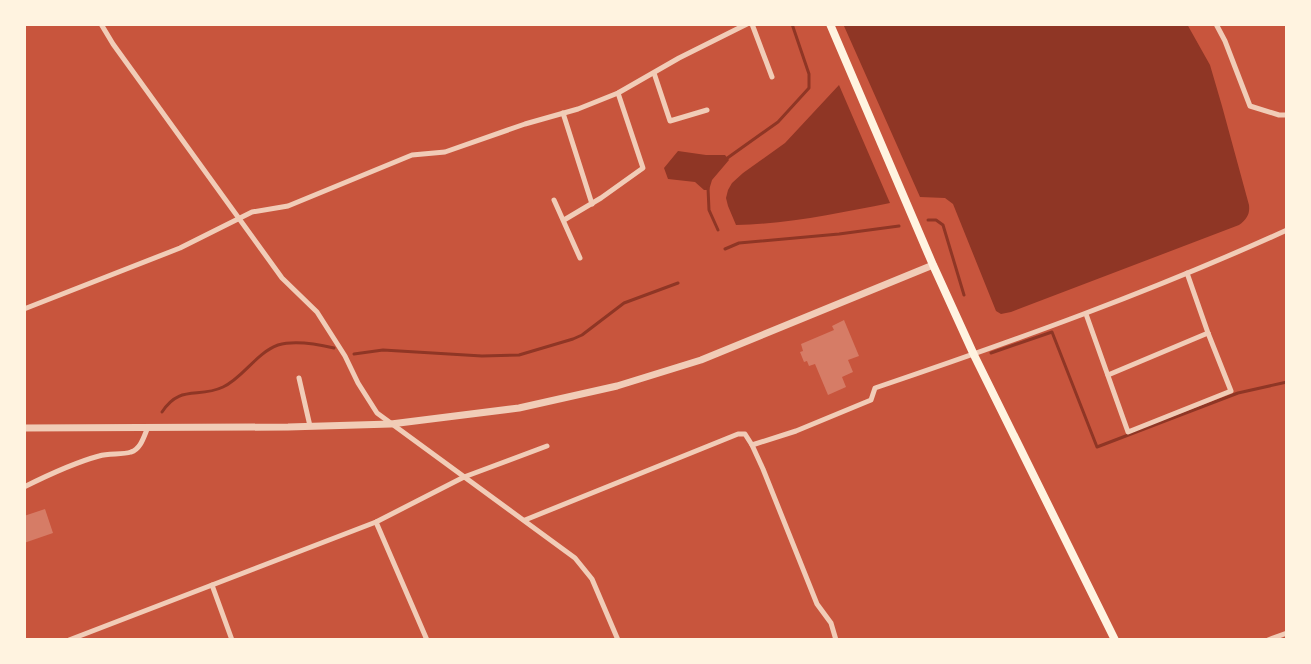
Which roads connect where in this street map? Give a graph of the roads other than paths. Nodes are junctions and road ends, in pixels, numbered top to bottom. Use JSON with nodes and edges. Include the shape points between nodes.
{"nodes":[{"id":1,"x":101,"y":24,"type":"edge"},
{"id":2,"x":749,"y":24,"type":"edge"},
{"id":3,"x":830,"y":24,"type":"edge"},
{"id":4,"x":1216,"y":24,"type":"edge"},
{"id":5,"x":654,"y":73,"type":"junction"},
{"id":6,"x":772,"y":77,"type":"dead end"},
{"id":7,"x":618,"y":93,"type":"junction"},
{"id":8,"x":707,"y":110,"type":"dead end"},
{"id":9,"x":563,"y":113,"type":"junction"},
{"id":10,"x":1287,"y":115,"type":"edge"},
{"id":11,"x":554,"y":200,"type":"dead end"},
{"id":12,"x":592,"y":204,"type":"junction"},
{"id":13,"x":239,"y":218,"type":"junction"},
{"id":14,"x":564,"y":220,"type":"junction"},
{"id":15,"x":1287,"y":230,"type":"edge"},
{"id":16,"x":580,"y":258,"type":"dead end"},
{"id":17,"x":933,"y":265,"type":"junction"},
{"id":18,"x":1187,"y":273,"type":"junction"},
{"id":19,"x":24,"y":309,"type":"edge"},
{"id":20,"x":1086,"y":314,"type":"junction"},
{"id":21,"x":1208,"y":333,"type":"junction"},
{"id":22,"x":974,"y":355,"type":"junction"},
{"id":23,"x":1108,"y":375,"type":"junction"},
{"id":24,"x":299,"y":378,"type":"dead end"},
{"id":25,"x":390,"y":424,"type":"junction"},
{"id":26,"x":310,"y":426,"type":"junction"},
{"id":27,"x":148,"y":427,"type":"junction"},
{"id":28,"x":24,"y":428,"type":"edge"},
{"id":29,"x":752,"y":445,"type":"junction"},
{"id":30,"x":547,"y":446,"type":"dead end"},
{"id":31,"x":464,"y":477,"type":"junction"},
{"id":32,"x":24,"y":487,"type":"edge"},
{"id":33,"x":524,"y":520,"type":"junction"},
{"id":34,"x":376,"y":522,"type":"junction"},
{"id":35,"x":212,"y":585,"type":"junction"},
{"id":36,"x":1287,"y":633,"type":"edge"},
{"id":37,"x":69,"y":640,"type":"edge"},
{"id":38,"x":232,"y":640,"type":"edge"},
{"id":39,"x":427,"y":640,"type":"edge"},
{"id":40,"x":618,"y":640,"type":"edge"},
{"id":41,"x":836,"y":640,"type":"edge"},
{"id":42,"x":1115,"y":640,"type":"edge"},
{"id":43,"x":1268,"y":640,"type":"edge"}],
"edges":[{"from":1,"to":13,"type":"street"},
{"from":2,"to":5,"type":"street"},
{"from":2,"to":6,"type":"street"},
{"from":3,"to":17,"type":"main road"},
{"from":4,"to":10,"type":"street","via":[[1250,106]]},
{"from":5,"to":7,"type":"street"},
{"from":5,"to":8,"type":"street","via":[[670,121]]},
{"from":7,"to":9,"type":"street"},
{"from":7,"to":12,"type":"street","via":[[643,168]]},
{"from":9,"to":12,"type":"street"},
{"from":9,"to":13,"type":"street","via":[[445,152],[412,155],[303,201]]},
{"from":11,"to":14,"type":"street"},
{"from":12,"to":14,"type":"street"},
{"from":13,"to":19,"type":"street","via":[[180,248]]},
{"from":13,"to":25,"type":"street","via":[[282,278],[317,312],[377,413]]},
{"from":14,"to":16,"type":"street"},
{"from":15,"to":18,"type":"street"},
{"from":17,"to":22,"type":"main road"},
{"from":17,"to":25,"type":"street","via":[[727,351],[617,386],[519,408]]},
{"from":18,"to":20,"type":"street"},
{"from":18,"to":21,"type":"street"},
{"from":20,"to":22,"type":"street"},
{"from":20,"to":23,"type":"street"},
{"from":21,"to":23,"type":"street"},
{"from":21,"to":23,"type":"street","via":[[1231,391],[1128,432]]},
{"from":22,"to":29,"type":"street","via":[[875,388],[871,400]]},
{"from":22,"to":42,"type":"main road"},
{"from":24,"to":26,"type":"street"},
{"from":25,"to":26,"type":"street"},
{"from":25,"to":31,"type":"street"},
{"from":26,"to":27,"type":"street"},
{"from":27,"to":28,"type":"street"},
{"from":27,"to":32,"type":"street","via":[[131,452],[91,458]]},
{"from":29,"to":33,"type":"street","via":[[745,434],[738,434]]},
{"from":29,"to":41,"type":"street"},
{"from":30,"to":31,"type":"street"},
{"from":31,"to":33,"type":"street"},
{"from":31,"to":34,"type":"street"},
{"from":33,"to":40,"type":"street","via":[[575,558],[592,579]]},
{"from":34,"to":35,"type":"street"},
{"from":34,"to":39,"type":"street"},
{"from":35,"to":37,"type":"street"},
{"from":35,"to":38,"type":"street"},
{"from":36,"to":43,"type":"street"}]}
